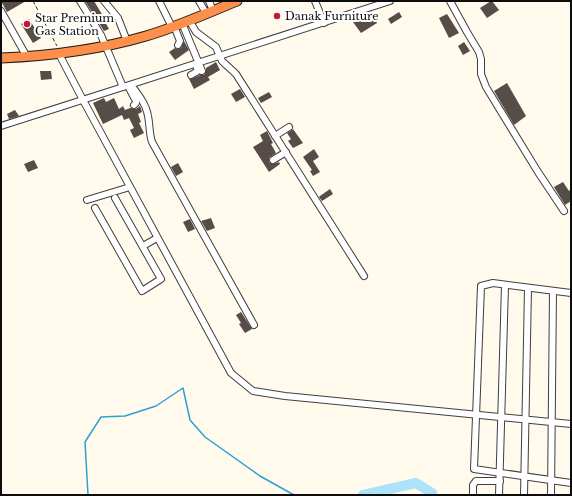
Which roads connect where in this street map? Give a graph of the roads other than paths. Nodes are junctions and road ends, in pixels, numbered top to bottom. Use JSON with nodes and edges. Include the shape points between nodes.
{"nodes":[{"id":1,"x":80,"y":1,"type":"edge"},
{"id":2,"x":104,"y":1,"type":"edge"},
{"id":3,"x":158,"y":1,"type":"edge"},
{"id":4,"x":199,"y":1,"type":"edge"},
{"id":5,"x":208,"y":1,"type":"edge"},
{"id":6,"x":237,"y":1,"type":"edge"},
{"id":7,"x":316,"y":1,"type":"edge"},
{"id":8,"x":390,"y":1,"type":"edge"},
{"id":9,"x":450,"y":1,"type":"edge"},
{"id":10,"x":1,"y":11,"type":"edge"},
{"id":11,"x":210,"y":12,"type":"junction"},
{"id":12,"x":324,"y":23,"type":"junction"},
{"id":13,"x":179,"y":24,"type":"junction"},
{"id":14,"x":127,"y":41,"type":"junction"},
{"id":15,"x":178,"y":44,"type":"dead end"},
{"id":16,"x":106,"y":46,"type":"junction"},
{"id":17,"x":60,"y":54,"type":"junction"},
{"id":18,"x":27,"y":57,"type":"junction"},
{"id":19,"x":221,"y":57,"type":"junction"},
{"id":20,"x":1,"y":58,"type":"edge"},
{"id":21,"x":197,"y":64,"type":"junction"},
{"id":22,"x":202,"y":71,"type":"dead end"},
{"id":23,"x":191,"y":75,"type":"dead end"},
{"id":24,"x":127,"y":86,"type":"junction"},
{"id":25,"x":83,"y":100,"type":"junction"},
{"id":26,"x":134,"y":105,"type":"dead end"},
{"id":27,"x":1,"y":126,"type":"edge"},
{"id":28,"x":289,"y":128,"type":"dead end"},
{"id":29,"x":275,"y":136,"type":"junction"},
{"id":30,"x":286,"y":152,"type":"junction"},
{"id":31,"x":274,"y":160,"type":"dead end"},
{"id":32,"x":130,"y":187,"type":"junction"},
{"id":33,"x":115,"y":198,"type":"dead end"},
{"id":34,"x":87,"y":200,"type":"dead end"},
{"id":35,"x":96,"y":208,"type":"dead end"},
{"id":36,"x":564,"y":211,"type":"dead end"},
{"id":37,"x":157,"y":238,"type":"junction"},
{"id":38,"x":143,"y":246,"type":"junction"},
{"id":39,"x":364,"y":276,"type":"dead end"},
{"id":40,"x":505,"y":285,"type":"junction"},
{"id":41,"x":528,"y":288,"type":"junction"},
{"id":42,"x":553,"y":291,"type":"junction"},
{"id":43,"x":571,"y":293,"type":"edge"},
{"id":44,"x":254,"y":325,"type":"dead end"},
{"id":45,"x":476,"y":415,"type":"junction"},
{"id":46,"x":501,"y":417,"type":"junction"},
{"id":47,"x":526,"y":420,"type":"junction"},
{"id":48,"x":551,"y":422,"type":"junction"},
{"id":49,"x":571,"y":424,"type":"edge"},
{"id":50,"x":500,"y":472,"type":"junction"},
{"id":51,"x":525,"y":476,"type":"junction"},
{"id":52,"x":551,"y":480,"type":"junction"},
{"id":53,"x":500,"y":481,"type":"junction"},
{"id":54,"x":571,"y":483,"type":"edge"},
{"id":55,"x":473,"y":495,"type":"edge"},
{"id":56,"x":499,"y":495,"type":"edge"},
{"id":57,"x":524,"y":495,"type":"edge"},
{"id":58,"x":551,"y":495,"type":"edge"}],
"edges":[{"from":1,"to":16,"type":"street"},
{"from":2,"to":14,"type":"street","via":[[118,18]]},
{"from":3,"to":13,"type":"street"},
{"from":4,"to":11,"type":"street"},
{"from":5,"to":11,"type":"street"},
{"from":6,"to":11,"type":"highway"},
{"from":7,"to":12,"type":"street"},
{"from":8,"to":12,"type":"street"},
{"from":9,"to":36,"type":"street","via":[[479,52],[481,74],[486,87]]},
{"from":10,"to":18,"type":"street"},
{"from":11,"to":13,"type":"highway"},
{"from":12,"to":19,"type":"street"},
{"from":13,"to":14,"type":"highway"},
{"from":13,"to":15,"type":"street"},
{"from":13,"to":19,"type":"street","via":[[196,32],[216,47]]},
{"from":13,"to":21,"type":"street"},
{"from":14,"to":16,"type":"highway"},
{"from":16,"to":17,"type":"highway"},
{"from":16,"to":24,"type":"street"},
{"from":17,"to":18,"type":"highway"},
{"from":17,"to":25,"type":"street"},
{"from":18,"to":20,"type":"highway"},
{"from":19,"to":21,"type":"street"},
{"from":19,"to":29,"type":"street","via":[[236,74]]},
{"from":21,"to":22,"type":"street"},
{"from":21,"to":23,"type":"street","via":[[198,71]]},
{"from":21,"to":24,"type":"street"},
{"from":24,"to":25,"type":"street"},
{"from":24,"to":26,"type":"street","via":[[136,101]]},
{"from":24,"to":44,"type":"street","via":[[140,97],[148,114],[152,142]]},
{"from":25,"to":27,"type":"street"},
{"from":25,"to":32,"type":"street"},
{"from":28,"to":29,"type":"street"},
{"from":29,"to":30,"type":"street"},
{"from":30,"to":31,"type":"street"},
{"from":30,"to":39,"type":"street"},
{"from":32,"to":34,"type":"street"},
{"from":32,"to":37,"type":"street"},
{"from":33,"to":38,"type":"street"},
{"from":35,"to":38,"type":"street","via":[[142,291],[161,279]]},
{"from":37,"to":38,"type":"street"},
{"from":37,"to":45,"type":"street","via":[[231,373],[253,391]]},
{"from":40,"to":41,"type":"street"},
{"from":40,"to":45,"type":"street","via":[[493,283],[481,286]]},
{"from":40,"to":46,"type":"street"},
{"from":41,"to":42,"type":"street"},
{"from":41,"to":47,"type":"street"},
{"from":42,"to":43,"type":"street"},
{"from":42,"to":48,"type":"street"},
{"from":45,"to":46,"type":"street"},
{"from":45,"to":50,"type":"street","via":[[474,470]]},
{"from":46,"to":47,"type":"street"},
{"from":46,"to":50,"type":"street"},
{"from":47,"to":48,"type":"street"},
{"from":47,"to":51,"type":"street"},
{"from":48,"to":49,"type":"street"},
{"from":48,"to":52,"type":"street"},
{"from":50,"to":51,"type":"street"},
{"from":50,"to":53,"type":"street"},
{"from":51,"to":52,"type":"street"},
{"from":51,"to":57,"type":"street"},
{"from":52,"to":54,"type":"street"},
{"from":52,"to":58,"type":"street"},
{"from":53,"to":55,"type":"street","via":[[476,481]]},
{"from":53,"to":56,"type":"street"}]}
